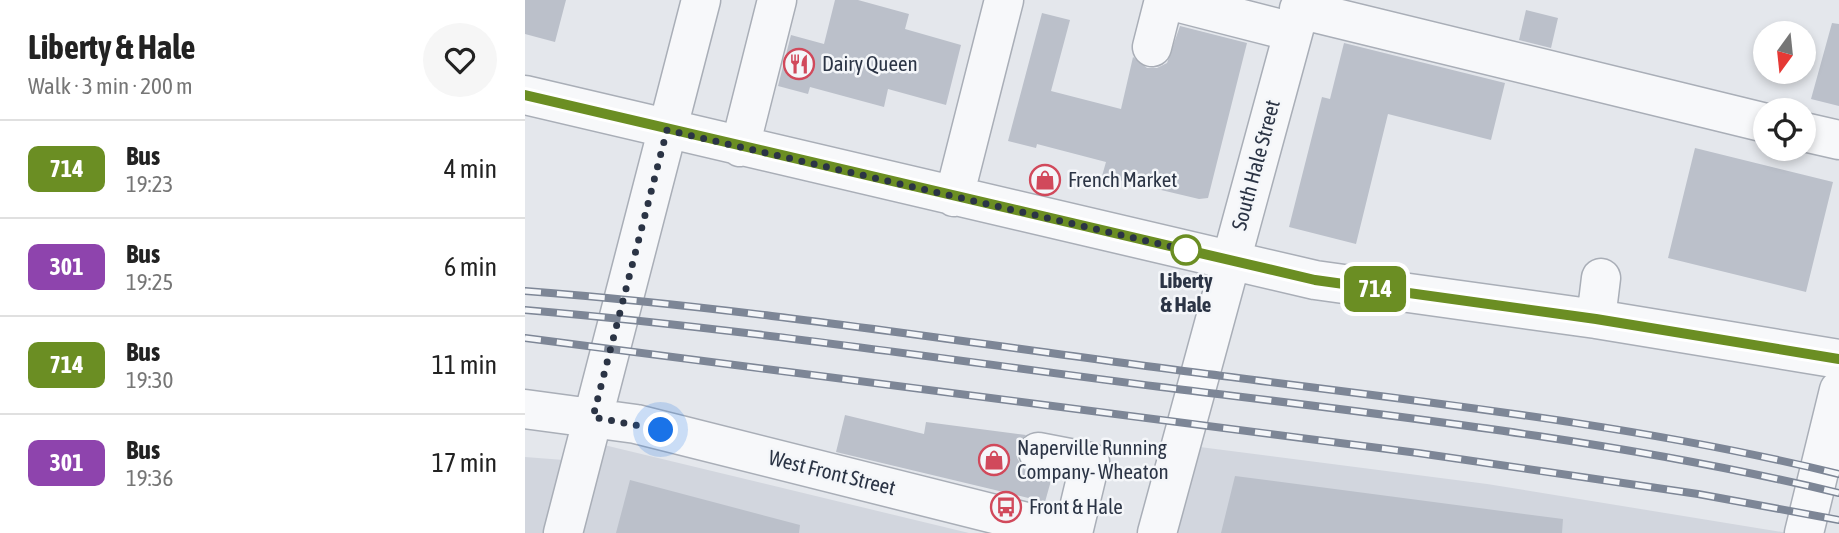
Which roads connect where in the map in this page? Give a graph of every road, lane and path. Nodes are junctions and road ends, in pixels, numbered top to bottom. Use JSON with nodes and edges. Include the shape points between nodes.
{"nodes":[{"id":1,"x":701,"y":0,"type":"edge"},
{"id":2,"x":777,"y":0,"type":"edge"},
{"id":3,"x":1004,"y":0,"type":"edge"},
{"id":4,"x":1166,"y":0,"type":"edge"},
{"id":5,"x":1298,"y":14,"type":"edge"},
{"id":6,"x":1152,"y":47,"type":"dead end"},
{"id":7,"x":525,"y":95,"type":"edge"},
{"id":8,"x":1753,"y":120,"type":"edge"},
{"id":9,"x":667,"y":130,"type":"junction"},
{"id":10,"x":1816,"y":135,"type":"edge"},
{"id":11,"x":1839,"y":141,"type":"edge"},
{"id":12,"x":740,"y":147,"type":"junction"},
{"id":13,"x":954,"y":197,"type":"junction"},
{"id":14,"x":1230,"y":260,"type":"junction"},
{"id":15,"x":1601,"y":278,"type":"dead end"},
{"id":16,"x":1596,"y":319,"type":"junction"},
{"id":17,"x":1839,"y":359,"type":"edge"},
{"id":18,"x":1839,"y":390,"type":"edge"},
{"id":19,"x":525,"y":409,"type":"edge"},
{"id":20,"x":593,"y":417,"type":"junction"},
{"id":21,"x":1038,"y":452,"type":"dead end"},
{"id":22,"x":563,"y":533,"type":"edge"},
{"id":23,"x":1071,"y":533,"type":"edge"},
{"id":24,"x":1157,"y":533,"type":"edge"},
{"id":25,"x":1804,"y":533,"type":"edge"}],
"edges":[{"from":1,"to":9,"type":"street"},
{"from":2,"to":12,"type":"street"},
{"from":3,"to":13,"type":"street"},
{"from":4,"to":5,"type":"street"},
{"from":4,"to":6,"type":"street"},
{"from":5,"to":8,"type":"street"},
{"from":5,"to":14,"type":"street","name":"South Hale Street"},
{"from":7,"to":9,"type":"street"},
{"from":9,"to":12,"type":"street"},
{"from":9,"to":20,"type":"street"},
{"from":10,"to":11,"type":"street"},
{"from":12,"to":13,"type":"street"},
{"from":13,"to":14,"type":"street"},
{"from":14,"to":16,"type":"street","via":[[1315,280]]},
{"from":14,"to":24,"type":"street","name":"South Hale Street"},
{"from":15,"to":16,"type":"street"},
{"from":16,"to":17,"type":"street"},
{"from":18,"to":25,"type":"street"},
{"from":19,"to":20,"type":"street","name":"West Front Street"},
{"from":20,"to":22,"type":"street"},
{"from":20,"to":23,"type":"street","name":"West Front Street"},
{"from":21,"to":23,"type":"street","via":[[1090,462]]}]}
